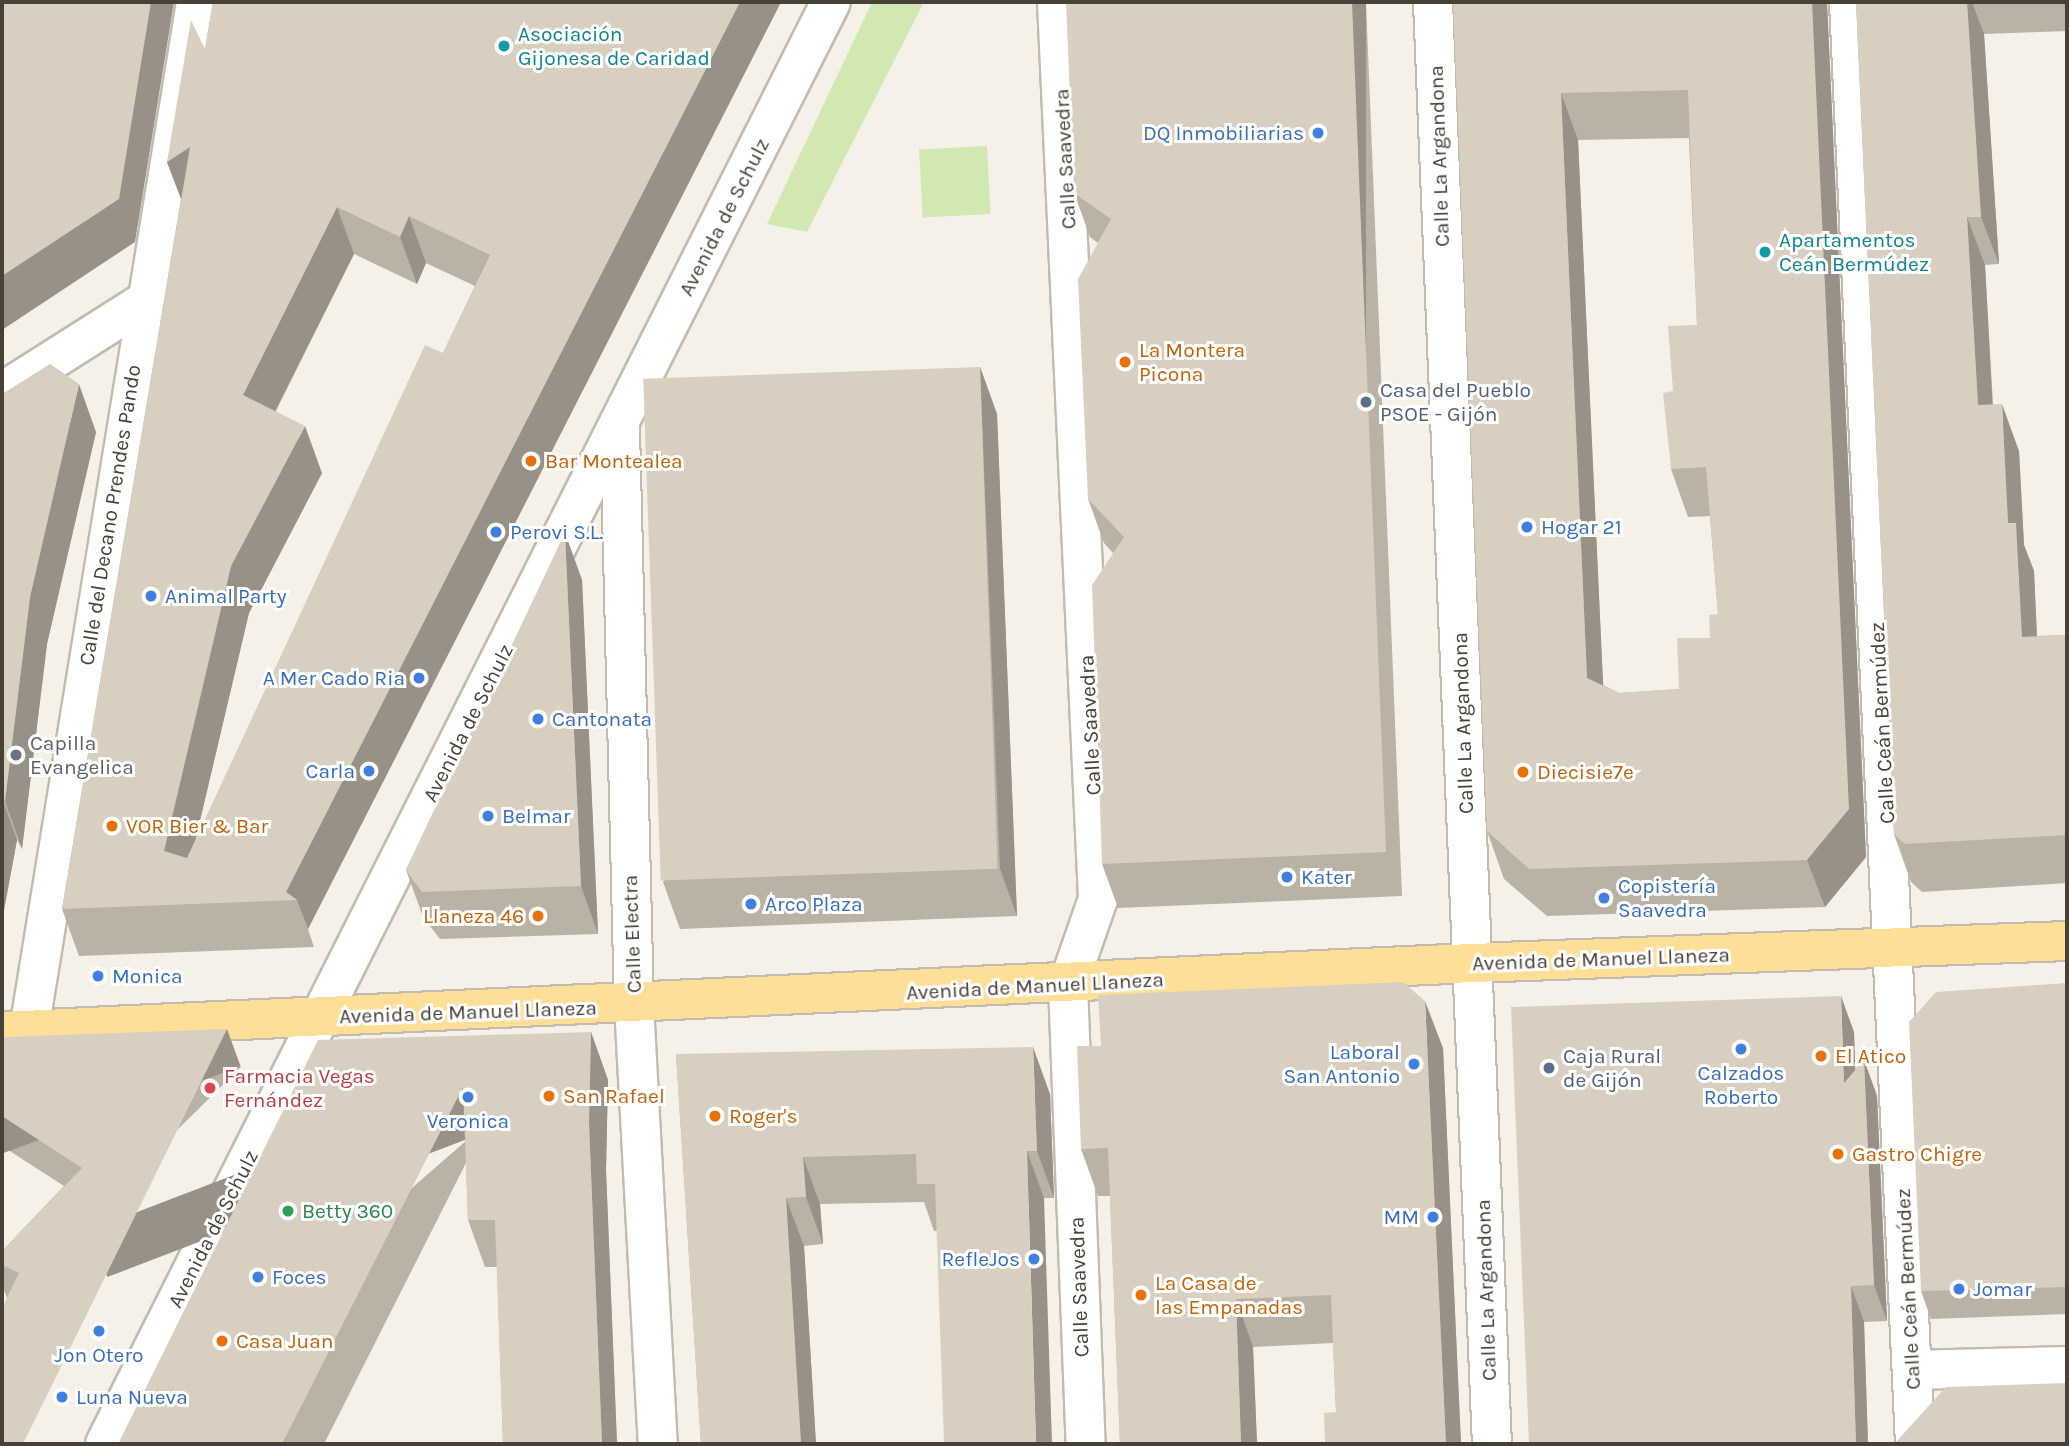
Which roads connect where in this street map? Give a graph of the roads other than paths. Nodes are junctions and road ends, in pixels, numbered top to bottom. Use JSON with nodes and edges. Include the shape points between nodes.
{"nodes":[{"id":1,"x":196,"y":2,"type":"edge"},
{"id":2,"x":831,"y":2,"type":"edge"},
{"id":3,"x":1057,"y":2,"type":"edge"},
{"id":4,"x":1433,"y":2,"type":"edge"},
{"id":5,"x":1849,"y":2,"type":"edge"},
{"id":6,"x":144,"y":302,"type":"junction"},
{"id":7,"x":2,"y":392,"type":"edge"},
{"id":8,"x":620,"y":423,"type":"junction"},
{"id":9,"x":2067,"y":941,"type":"edge"},
{"id":10,"x":1895,"y":949,"type":"junction"},
{"id":11,"x":1473,"y":963,"type":"junction"},
{"id":12,"x":1068,"y":985,"type":"junction"},
{"id":13,"x":634,"y":1004,"type":"junction"},
{"id":14,"x":318,"y":1018,"type":"junction"},
{"id":15,"x":16,"y":1030,"type":"edge"},
{"id":16,"x":2067,"y":1366,"type":"edge"},
{"id":17,"x":1912,"y":1370,"type":"junction"},
{"id":18,"x":105,"y":1444,"type":"edge"},
{"id":19,"x":657,"y":1444,"type":"edge"},
{"id":20,"x":1086,"y":1444,"type":"edge"},
{"id":21,"x":1492,"y":1444,"type":"edge"},
{"id":22,"x":1915,"y":1444,"type":"edge"}],
"edges":[{"from":1,"to":6,"type":"street","name":"Calle del Decano Prendes Pando"},
{"from":2,"to":8,"type":"street","name":"Avenida de Schulz"},
{"from":3,"to":12,"type":"street","name":"Calle Saavedra","via":[[1098,899]]},
{"from":4,"to":11,"type":"street","name":"Calle La Argandona"},
{"from":5,"to":10,"type":"street","name":"Calle Ceán Bermúdez"},
{"from":6,"to":7,"type":"street"},
{"from":6,"to":15,"type":"street","name":"Calle del Decano Prendes Pando"},
{"from":8,"to":13,"type":"street","name":"Calle Electra"},
{"from":8,"to":14,"type":"street","name":"Avenida de Schulz"},
{"from":9,"to":10,"type":"main road","name":"Avenida de Manuel Llaneza"},
{"from":10,"to":11,"type":"main road","name":"Avenida de Manuel Llaneza"},
{"from":10,"to":17,"type":"street","name":"Calle Ceán Bermúdez"},
{"from":11,"to":12,"type":"main road","name":"Avenida de Manuel Llaneza"},
{"from":11,"to":21,"type":"street","name":"Calle La Argandona"},
{"from":12,"to":13,"type":"main road","name":"Avenida de Manuel Llaneza"},
{"from":12,"to":20,"type":"street","name":"Calle Saavedra"},
{"from":13,"to":14,"type":"main road","name":"Avenida de Manuel Llaneza"},
{"from":13,"to":19,"type":"street","name":"Calle Electra"},
{"from":14,"to":15,"type":"main road","name":"Avenida de Manuel Llaneza"},
{"from":14,"to":18,"type":"street","name":"Avenida de Schulz"},
{"from":16,"to":17,"type":"street"},
{"from":17,"to":22,"type":"street","name":"Calle Ceán Bermúdez"}]}
